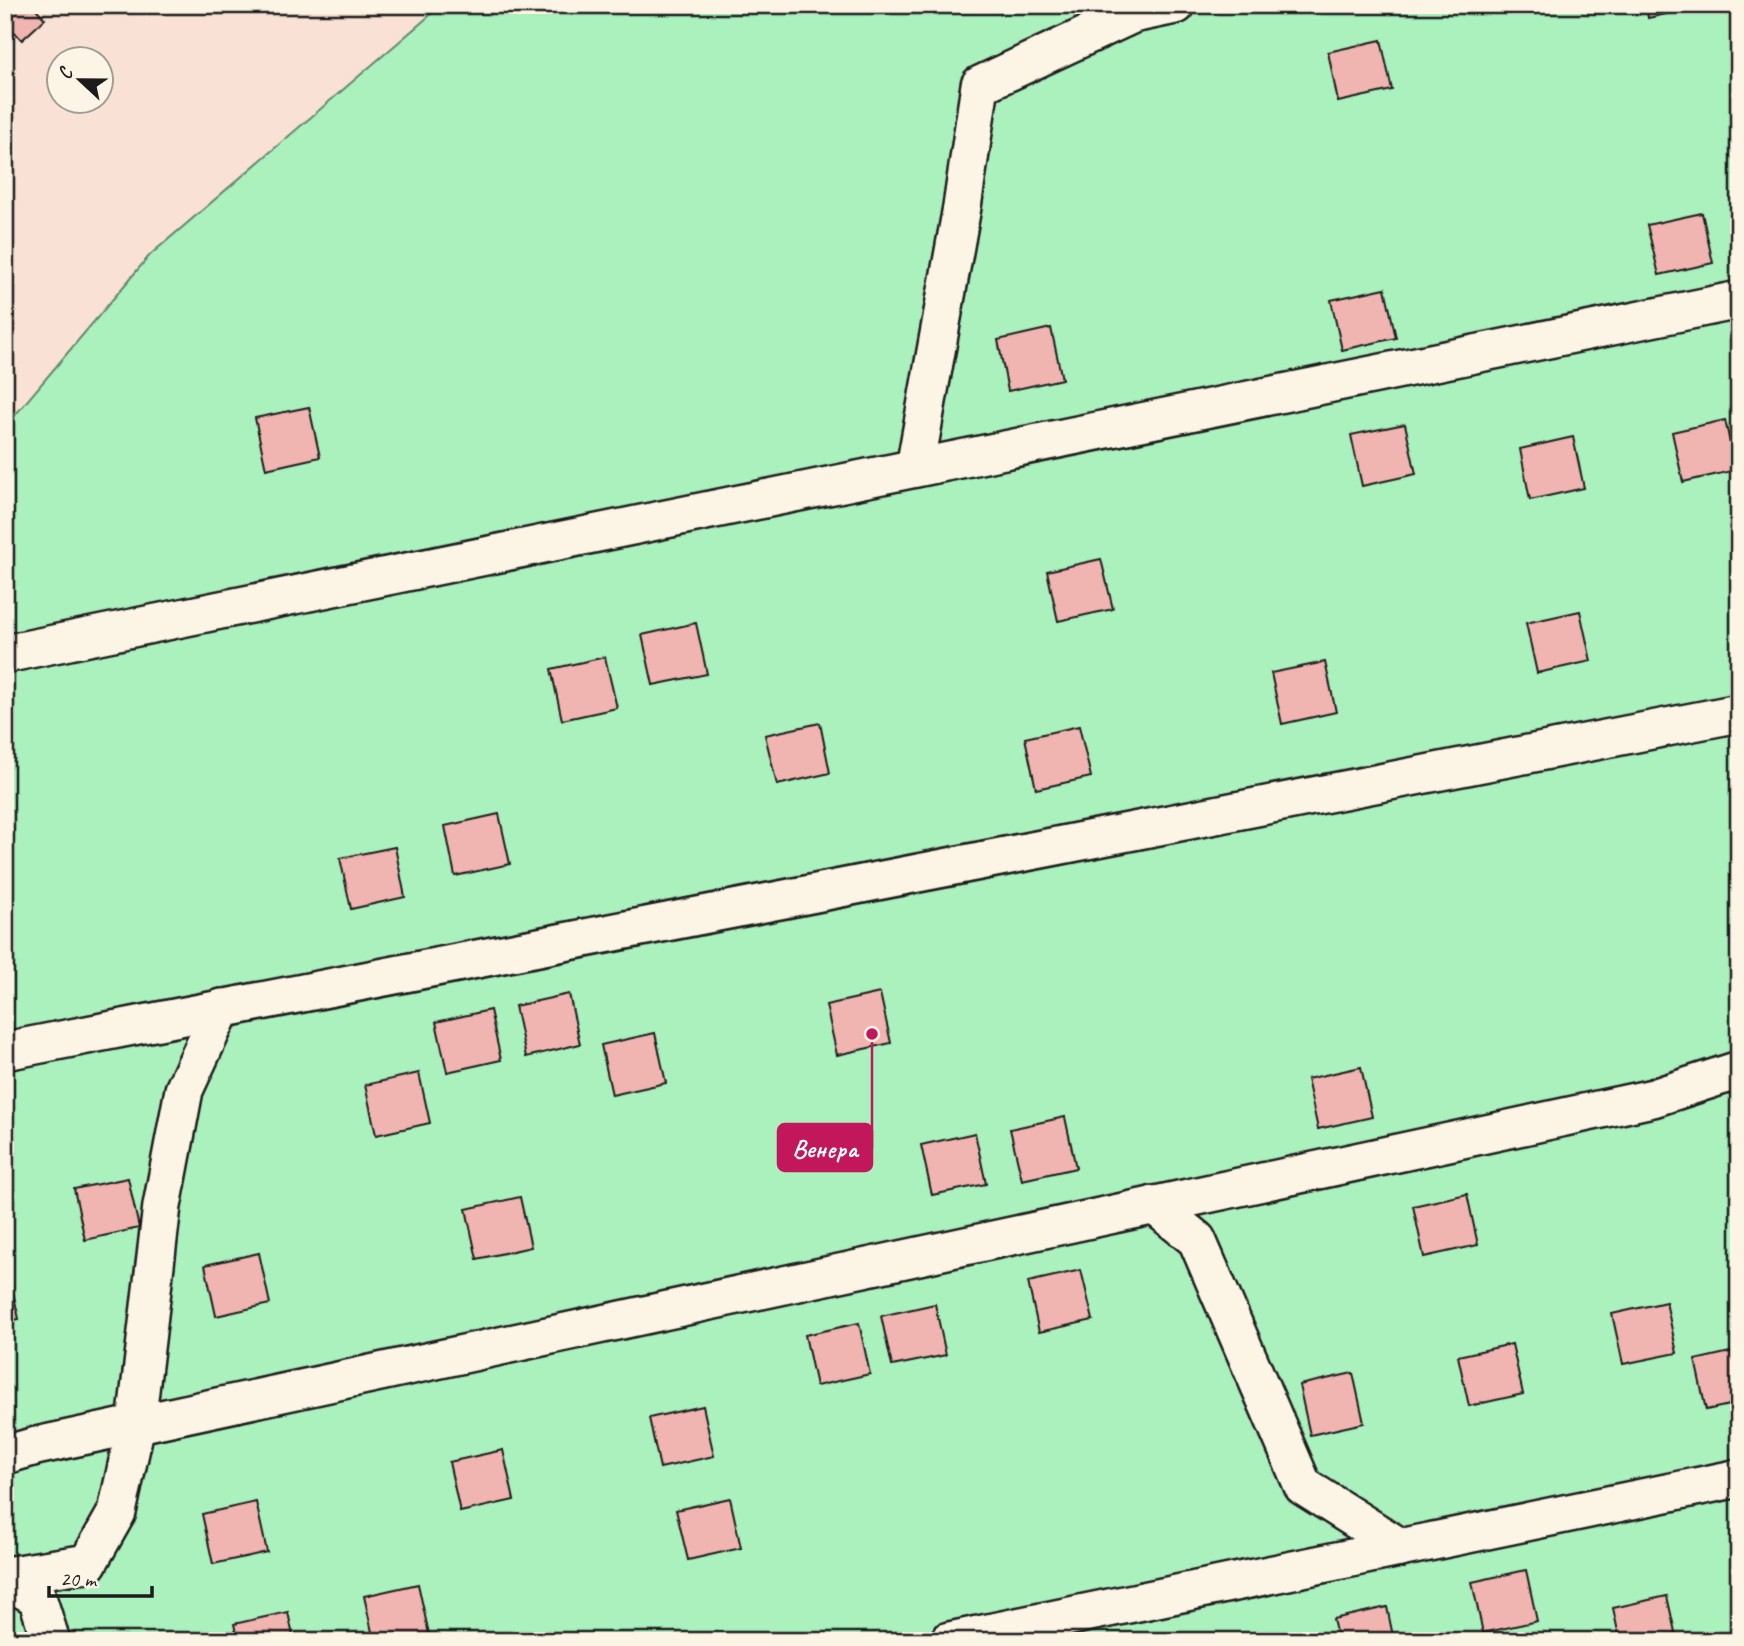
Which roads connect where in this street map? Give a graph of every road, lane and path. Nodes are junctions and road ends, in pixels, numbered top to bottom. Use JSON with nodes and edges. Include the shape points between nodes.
{"nodes":[{"id":1,"x":1176,"y":5,"type":"edge"},
{"id":2,"x":1739,"y":300,"type":"edge"},
{"id":3,"x":915,"y":468,"type":"junction"},
{"id":4,"x":5,"y":654,"type":"edge"},
{"id":5,"x":1739,"y":713,"type":"edge"},
{"id":6,"x":222,"y":1008,"type":"junction"},
{"id":7,"x":5,"y":1051,"type":"edge"},
{"id":8,"x":1739,"y":1070,"type":"edge"},
{"id":9,"x":1154,"y":1205,"type":"junction"},
{"id":10,"x":136,"y":1424,"type":"junction"},
{"id":11,"x":5,"y":1455,"type":"edge"},
{"id":12,"x":1739,"y":1478,"type":"edge"},
{"id":13,"x":1401,"y":1548,"type":"junction"},
{"id":14,"x":5,"y":1578,"type":"edge"},
{"id":15,"x":51,"y":1641,"type":"edge"},
{"id":16,"x":949,"y":1641,"type":"edge"}],
"edges":[{"from":1,"to":3,"type":"street","via":[[1133,14],[980,85]]},
{"from":2,"to":3,"type":"street"},
{"from":3,"to":4,"type":"street"},
{"from":5,"to":6,"type":"street"},
{"from":6,"to":7,"type":"street"},
{"from":6,"to":10,"type":"street","via":[[184,1090],[162,1206]]},
{"from":8,"to":9,"type":"street","via":[[1653,1098]]},
{"from":9,"to":10,"type":"street"},
{"from":9,"to":13,"type":"street","via":[[1197,1240],[1303,1486]]},
{"from":10,"to":11,"type":"street"},
{"from":10,"to":14,"type":"street","via":[[117,1512],[88,1563]]},
{"from":12,"to":13,"type":"street"},
{"from":13,"to":16,"type":"street"},
{"from":14,"to":15,"type":"street","via":[[37,1597]]}]}
